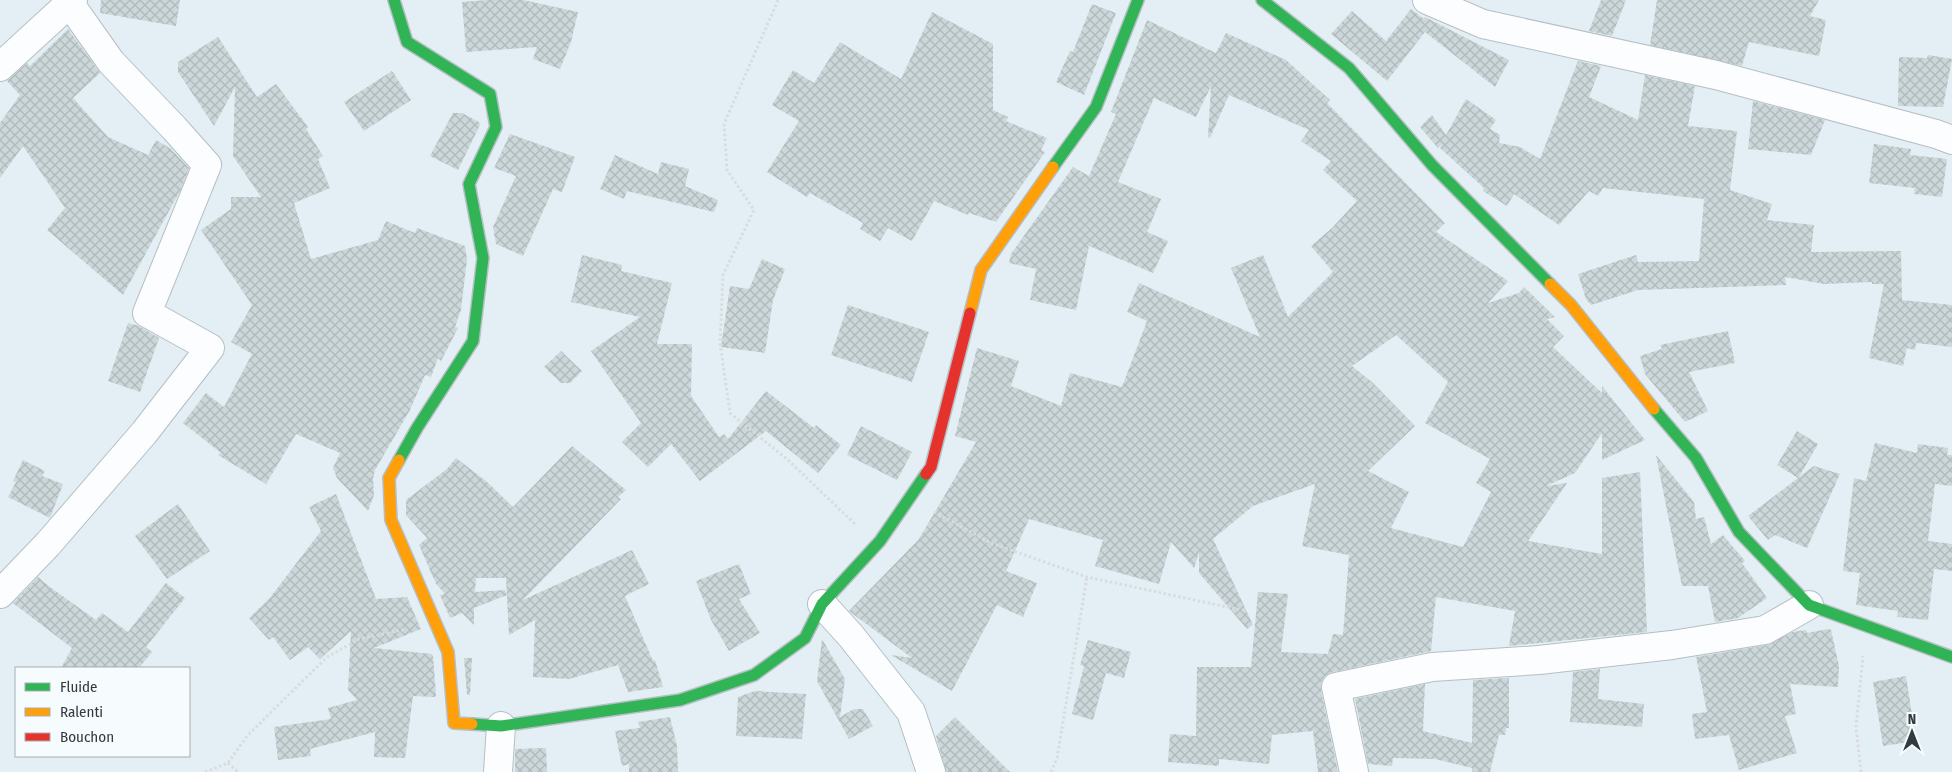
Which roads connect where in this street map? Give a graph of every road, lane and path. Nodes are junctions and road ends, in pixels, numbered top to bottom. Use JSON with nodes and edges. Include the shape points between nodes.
{"nodes":[{"id":1,"x":394,"y":0,"type":"edge"},
{"id":2,"x":778,"y":0,"type":"edge"},
{"id":3,"x":1138,"y":0,"type":"edge"},
{"id":4,"x":1262,"y":0,"type":"edge"},
{"id":5,"x":1427,"y":0,"type":"edge"},
{"id":6,"x":71,"y":2,"type":"edge"},
{"id":7,"x":0,"y":66,"type":"edge"},
{"id":8,"x":1952,"y":140,"type":"edge"},
{"id":9,"x":909,"y":499,"type":"junction"},
{"id":10,"x":880,"y":541,"type":"junction"},
{"id":11,"x":1087,"y":577,"type":"junction"},
{"id":12,"x":0,"y":594,"type":"edge"},
{"id":13,"x":822,"y":604,"type":"junction"},
{"id":14,"x":1809,"y":605,"type":"junction"},
{"id":15,"x":1246,"y":611,"type":"dead end"},
{"id":16,"x":436,"y":626,"type":"junction"},
{"id":17,"x":1867,"y":626,"type":"junction"},
{"id":18,"x":1952,"y":657,"type":"edge"},
{"id":19,"x":501,"y":726,"type":"junction"},
{"id":20,"x":228,"y":763,"type":"junction"},
{"id":21,"x":205,"y":772,"type":"edge"},
{"id":22,"x":238,"y":772,"type":"edge"},
{"id":23,"x":498,"y":772,"type":"edge"},
{"id":24,"x":931,"y":772,"type":"edge"},
{"id":25,"x":1051,"y":772,"type":"edge"},
{"id":26,"x":1354,"y":772,"type":"edge"},
{"id":27,"x":1861,"y":772,"type":"edge"}],
"edges":[{"from":1,"to":16,"type":"street","via":[[407,42],[490,94],[496,127],[469,184],[482,258],[473,341],[389,478],[391,520]]},
{"from":2,"to":10,"type":"path","via":[[724,124],[727,170],[754,210],[723,275],[720,343],[730,413],[788,460],[856,526]]},
{"from":3,"to":9,"type":"street","via":[[1096,107],[981,270],[931,467]]},
{"from":4,"to":14,"type":"street","via":[[1349,68],[1432,165],[1571,305],[1696,458],[1739,532]]},
{"from":5,"to":8,"type":"street","via":[[1483,24],[1716,75]]},
{"from":6,"to":7,"type":"street"},
{"from":6,"to":12,"type":"street","via":[[110,62],[207,165],[147,313],[210,348],[144,433]]},
{"from":9,"to":10,"type":"street"},
{"from":9,"to":11,"type":"path","via":[[991,543]]},
{"from":10,"to":13,"type":"street"},
{"from":11,"to":15,"type":"path"},
{"from":11,"to":25,"type":"path","via":[[1057,758]]},
{"from":13,"to":19,"type":"street","via":[[805,638],[754,675],[680,700]]},
{"from":13,"to":24,"type":"street","via":[[911,712]]},
{"from":14,"to":17,"type":"street"},
{"from":14,"to":26,"type":"street","via":[[1765,630],[1672,645],[1539,660],[1432,667],[1336,687]]},
{"from":16,"to":19,"type":"street","via":[[448,652],[454,723]]},
{"from":16,"to":20,"type":"path","via":[[395,630],[359,639],[326,657],[247,736]]},
{"from":17,"to":18,"type":"street"},
{"from":17,"to":27,"type":"path","via":[[1856,727]]},
{"from":19,"to":23,"type":"street"},
{"from":20,"to":21,"type":"path"},
{"from":20,"to":22,"type":"path"}]}
